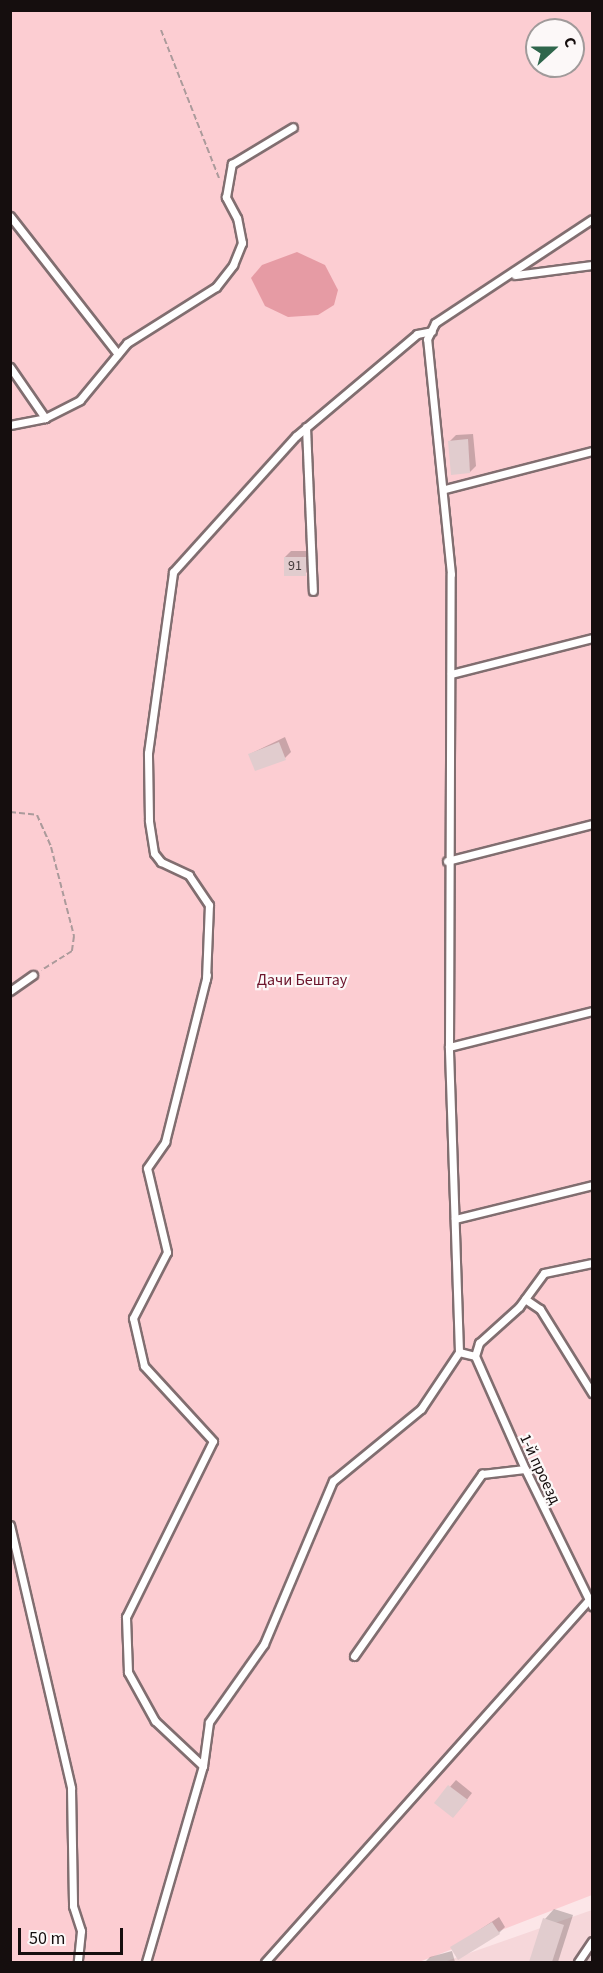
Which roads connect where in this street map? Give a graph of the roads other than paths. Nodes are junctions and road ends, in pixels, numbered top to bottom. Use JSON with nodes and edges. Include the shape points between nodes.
{"nodes":[{"id":1,"x":293,"y":127,"type":"dead end"},
{"id":2,"x":10,"y":216,"type":"edge"},
{"id":3,"x":592,"y":219,"type":"edge"},
{"id":4,"x":592,"y":265,"type":"edge"},
{"id":5,"x":513,"y":275,"type":"junction"},
{"id":6,"x":432,"y":331,"type":"junction"},
{"id":7,"x":118,"y":354,"type":"junction"},
{"id":8,"x":10,"y":367,"type":"edge"},
{"id":9,"x":45,"y":418,"type":"junction"},
{"id":10,"x":10,"y":425,"type":"edge"},
{"id":11,"x":306,"y":427,"type":"junction"},
{"id":12,"x":592,"y":451,"type":"edge"},
{"id":13,"x":445,"y":489,"type":"junction"},
{"id":14,"x":313,"y":591,"type":"dead end"},
{"id":15,"x":592,"y":638,"type":"edge"},
{"id":16,"x":451,"y":674,"type":"junction"},
{"id":17,"x":592,"y":825,"type":"edge"},
{"id":18,"x":447,"y":861,"type":"junction"},
{"id":19,"x":33,"y":975,"type":"road end"},
{"id":20,"x":10,"y":991,"type":"edge"},
{"id":21,"x":592,"y":1011,"type":"edge"},
{"id":22,"x":449,"y":1047,"type":"junction"},
{"id":23,"x":592,"y":1185,"type":"edge"},
{"id":24,"x":455,"y":1219,"type":"junction"},
{"id":25,"x":592,"y":1263,"type":"edge"},
{"id":26,"x":525,"y":1299,"type":"junction"},
{"id":27,"x":459,"y":1352,"type":"junction"},
{"id":28,"x":475,"y":1356,"type":"junction"},
{"id":29,"x":592,"y":1393,"type":"edge"},
{"id":30,"x":525,"y":1469,"type":"junction"},
{"id":31,"x":10,"y":1525,"type":"edge"},
{"id":32,"x":591,"y":1602,"type":"edge"},
{"id":33,"x":354,"y":1656,"type":"dead end"},
{"id":34,"x":203,"y":1766,"type":"junction"},
{"id":35,"x":592,"y":1941,"type":"edge"},
{"id":36,"x":78,"y":1962,"type":"edge"},
{"id":37,"x":146,"y":1962,"type":"edge"},
{"id":38,"x":265,"y":1962,"type":"edge"},
{"id":39,"x":578,"y":1962,"type":"edge"}],
"edges":[{"from":1,"to":7,"type":"lane","via":[[232,164],[226,197],[237,218],[242,243],[233,266],[216,287],[127,343]]},
{"from":2,"to":7,"type":"lane"},
{"from":3,"to":5,"type":"lane"},
{"from":4,"to":5,"type":"lane"},
{"from":5,"to":6,"type":"lane","via":[[435,323]]},
{"from":6,"to":11,"type":"lane","via":[[417,334]]},
{"from":6,"to":13,"type":"lane","via":[[428,339]]},
{"from":7,"to":9,"type":"lane","via":[[80,399]]},
{"from":8,"to":9,"type":"lane"},
{"from":9,"to":10,"type":"lane"},
{"from":11,"to":14,"type":"lane"},
{"from":11,"to":34,"type":"lane","via":[[173,573],[148,753],[149,820],[154,853],[161,862],[189,875],[209,905],[207,977],[165,1142],[147,1168],[167,1252],[133,1318],[144,1366],[213,1441],[126,1617],[128,1672],[155,1720]]},
{"from":12,"to":13,"type":"lane"},
{"from":13,"to":16,"type":"lane","via":[[451,574]]},
{"from":15,"to":16,"type":"lane"},
{"from":16,"to":18,"type":"lane"},
{"from":17,"to":18,"type":"lane"},
{"from":18,"to":22,"type":"lane"},
{"from":19,"to":20,"type":"lane"},
{"from":21,"to":22,"type":"lane"},
{"from":22,"to":24,"type":"lane"},
{"from":23,"to":24,"type":"lane"},
{"from":24,"to":27,"type":"lane"},
{"from":25,"to":26,"type":"lane","via":[[544,1273]]},
{"from":26,"to":28,"type":"lane","via":[[479,1343]]},
{"from":26,"to":29,"type":"lane","via":[[540,1309]]},
{"from":27,"to":28,"type":"lane"},
{"from":27,"to":34,"type":"lane","via":[[421,1409],[333,1481],[264,1644],[209,1722]]},
{"from":28,"to":30,"type":"lane","name":"1-й проезд"},
{"from":30,"to":32,"type":"lane","name":"1-й проезд"},
{"from":30,"to":33,"type":"lane","via":[[482,1474]]},
{"from":31,"to":36,"type":"lane","via":[[71,1788],[73,1906],[81,1930]]},
{"from":32,"to":38,"type":"lane"},
{"from":34,"to":37,"type":"lane"},
{"from":35,"to":39,"type":"lane"}]}
